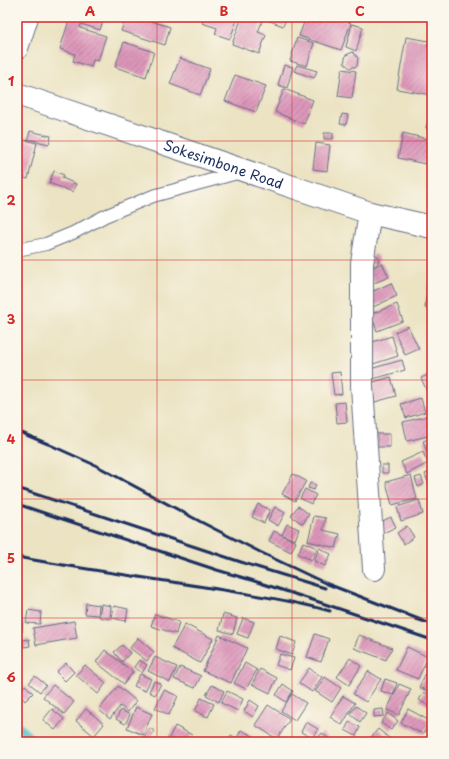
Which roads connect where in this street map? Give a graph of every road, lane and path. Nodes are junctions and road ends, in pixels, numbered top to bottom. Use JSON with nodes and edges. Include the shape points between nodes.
{"nodes":[{"id":1,"x":27,"y":17,"type":"edge"},
{"id":2,"x":17,"y":48,"type":"edge"},
{"id":3,"x":17,"y":94,"type":"edge"},
{"id":4,"x":244,"y":171,"type":"junction"},
{"id":5,"x":370,"y":213,"type":"junction"},
{"id":6,"x":432,"y":228,"type":"edge"},
{"id":7,"x":17,"y":250,"type":"edge"},
{"id":8,"x":374,"y":569,"type":"dead end"}],
"edges":[{"from":1,"to":2,"type":"street"},
{"from":3,"to":4,"type":"street","name":"Sokesimbone Road"},
{"from":4,"to":5,"type":"street","name":"Sokesimbone Road"},
{"from":4,"to":7,"type":"lane","via":[[153,196],[46,244]]},
{"from":5,"to":6,"type":"street","name":"Sokesimbone Road"},
{"from":5,"to":8,"type":"street","via":[[362,263],[362,378]]}]}
